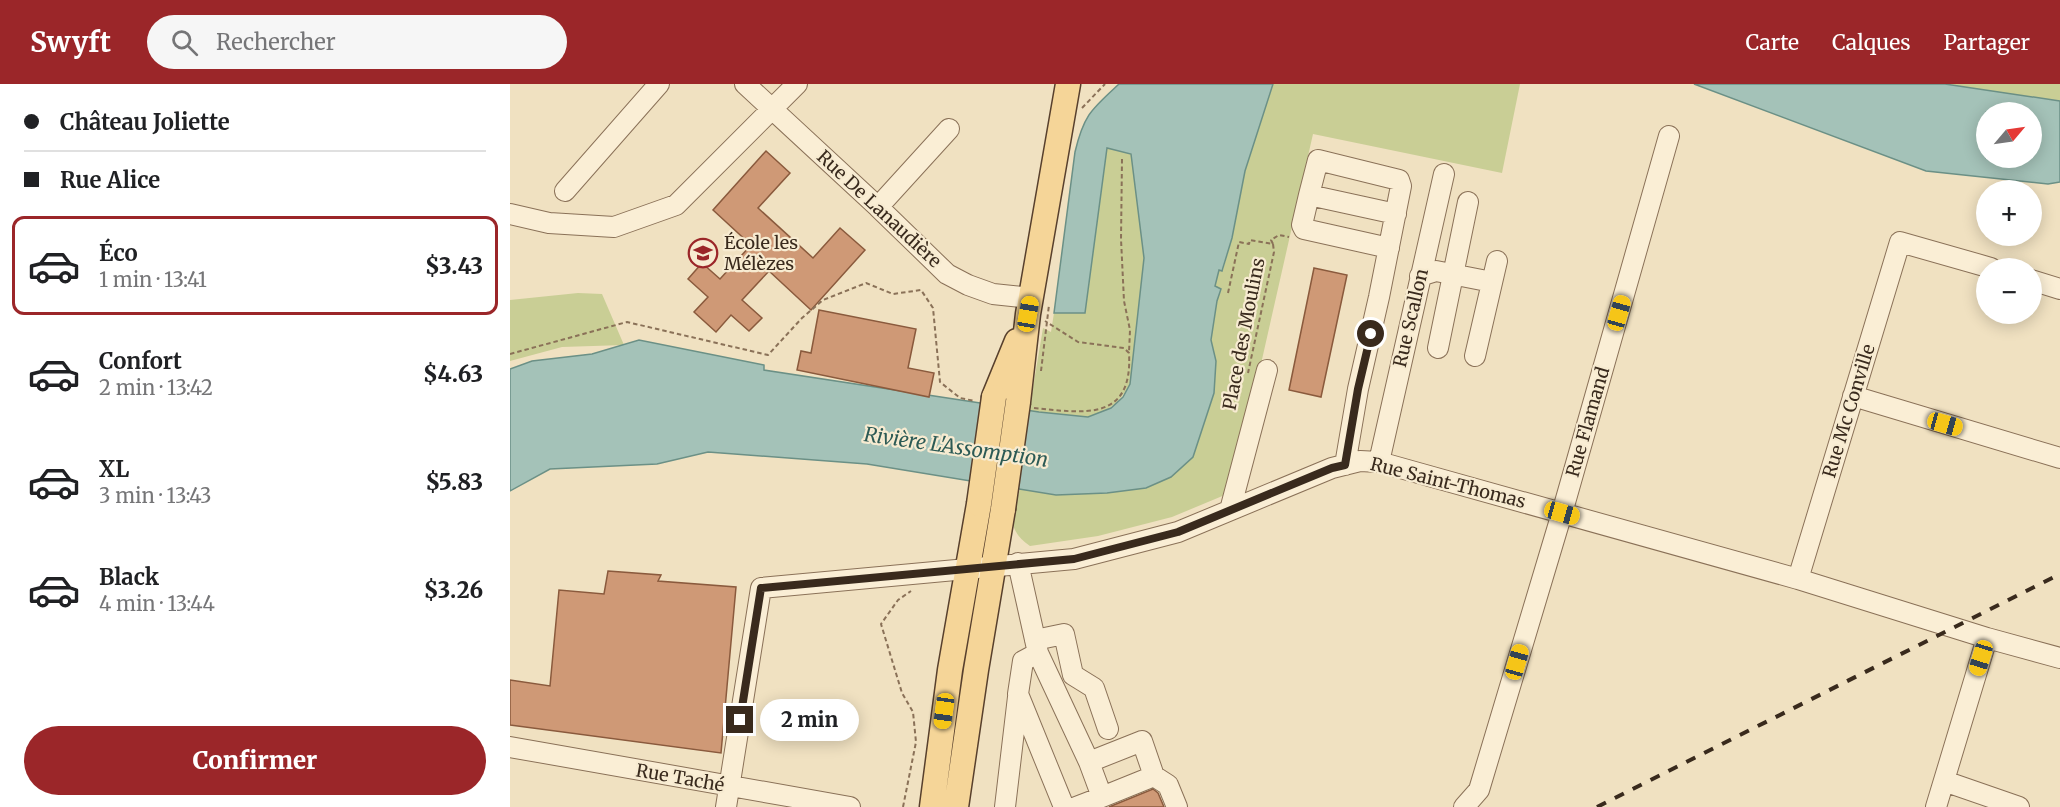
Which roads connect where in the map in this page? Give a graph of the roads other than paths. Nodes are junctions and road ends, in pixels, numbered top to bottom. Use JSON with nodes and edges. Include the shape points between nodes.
{"nodes":[{"id":1,"x":659,"y":84,"type":"edge"},
{"id":2,"x":745,"y":84,"type":"edge"},
{"id":3,"x":796,"y":84,"type":"edge"},
{"id":4,"x":1068,"y":84,"type":"edge"},
{"id":5,"x":771,"y":109,"type":"junction"},
{"id":6,"x":949,"y":129,"type":"dead end"},
{"id":7,"x":1669,"y":136,"type":"dead end"},
{"id":8,"x":1444,"y":174,"type":"dead end"},
{"id":9,"x":565,"y":191,"type":"dead end"},
{"id":10,"x":1309,"y":195,"type":"junction"},
{"id":11,"x":1468,"y":202,"type":"dead end"},
{"id":12,"x":878,"y":207,"type":"junction"},
{"id":13,"x":510,"y":214,"type":"edge"},
{"id":14,"x":1396,"y":214,"type":"junction"},
{"id":15,"x":1389,"y":248,"type":"junction"},
{"id":16,"x":1497,"y":261,"type":"dead end"},
{"id":17,"x":1976,"y":264,"type":"edge"},
{"id":18,"x":1455,"y":274,"type":"junction"},
{"id":19,"x":1420,"y":276,"type":"junction"},
{"id":20,"x":1492,"y":282,"type":"junction"},
{"id":21,"x":2042,"y":283,"type":"edge"},
{"id":22,"x":2060,"y":289,"type":"edge"},
{"id":23,"x":1379,"y":297,"type":"junction"},
{"id":24,"x":1413,"y":304,"type":"junction"},
{"id":25,"x":1035,"y":311,"type":"junction"},
{"id":26,"x":1406,"y":338,"type":"junction"},
{"id":27,"x":1475,"y":356,"type":"dead end"},
{"id":28,"x":1268,"y":369,"type":"dead end"},
{"id":29,"x":1853,"y":396,"type":"junction"},
{"id":30,"x":2060,"y":458,"type":"edge"},
{"id":31,"x":1379,"y":462,"type":"junction"},
{"id":32,"x":1345,"y":465,"type":"junction"},
{"id":33,"x":1230,"y":510,"type":"junction"},
{"id":34,"x":1562,"y":513,"type":"junction"},
{"id":35,"x":1018,"y":563,"type":"junction"},
{"id":36,"x":994,"y":565,"type":"junction"},
{"id":37,"x":966,"y":568,"type":"junction"},
{"id":38,"x":1798,"y":579,"type":"junction"},
{"id":39,"x":1987,"y":638,"type":"junction"},
{"id":40,"x":1037,"y":646,"type":"junction"},
{"id":41,"x":2060,"y":658,"type":"edge"},
{"id":42,"x":1018,"y":694,"type":"junction"},
{"id":43,"x":1108,"y":729,"type":"dead end"},
{"id":44,"x":510,"y":747,"type":"edge"},
{"id":45,"x":1089,"y":762,"type":"junction"},
{"id":46,"x":1154,"y":776,"type":"junction"},
{"id":47,"x":1944,"y":781,"type":"junction"},
{"id":48,"x":729,"y":787,"type":"junction"},
{"id":49,"x":1102,"y":797,"type":"junction"},
{"id":50,"x":726,"y":807,"type":"edge"},
{"id":51,"x":850,"y":807,"type":"edge"},
{"id":52,"x":932,"y":807,"type":"edge"},
{"id":53,"x":956,"y":807,"type":"edge"},
{"id":54,"x":1005,"y":807,"type":"edge"},
{"id":55,"x":1064,"y":807,"type":"edge"},
{"id":56,"x":1076,"y":807,"type":"edge"},
{"id":57,"x":1177,"y":807,"type":"edge"},
{"id":58,"x":1464,"y":807,"type":"edge"},
{"id":59,"x":1936,"y":807,"type":"edge"},
{"id":60,"x":2019,"y":807,"type":"edge"}],
"edges":[{"from":1,"to":9,"type":"street"},
{"from":2,"to":5,"type":"street","name":"Rue De Lanaudière"},
{"from":3,"to":5,"type":"street"},
{"from":4,"to":25,"type":"main road"},
{"from":5,"to":12,"type":"street","name":"Rue De Lanaudière"},
{"from":5,"to":13,"type":"street","via":[[676,205],[614,227],[549,223]]},
{"from":6,"to":12,"type":"street"},
{"from":7,"to":34,"type":"street","name":"Rue Flamand"},
{"from":8,"to":19,"type":"street","name":"Rue Scallon"},
{"from":10,"to":14,"type":"street"},
{"from":10,"to":14,"type":"street","via":[[1318,160],[1399,180]]},
{"from":10,"to":15,"type":"street","via":[[1304,229]]},
{"from":11,"to":18,"type":"street"},
{"from":12,"to":25,"type":"street","name":"Rue De Lanaudière","via":[[947,274]]},
{"from":14,"to":15,"type":"street"},
{"from":15,"to":23,"type":"street"},
{"from":16,"to":20,"type":"street"},
{"from":17,"to":29,"type":"street","name":"Rue Mc Conville","via":[[1900,242]]},
{"from":18,"to":19,"type":"street","via":[[1436,271]]},
{"from":18,"to":20,"type":"street"},
{"from":18,"to":26,"type":"street","via":[[1438,346]]},
{"from":19,"to":24,"type":"street","name":"Rue Scallon"},
{"from":20,"to":27,"type":"street"},
{"from":21,"to":22,"type":"street"},
{"from":23,"to":24,"type":"street"},
{"from":23,"to":32,"type":"street"},
{"from":24,"to":26,"type":"street","name":"Rue Scallon"},
{"from":25,"to":36,"type":"main road","bridge":true,"via":[[1026,405]]},
{"from":25,"to":37,"type":"main road","bridge":true,"via":[[986,399],[979,504]]},
{"from":26,"to":31,"type":"street","name":"Rue Scallon"},
{"from":28,"to":33,"type":"street"},
{"from":29,"to":30,"type":"street"},
{"from":29,"to":38,"type":"street","name":"Rue Mc Conville"},
{"from":31,"to":32,"type":"street","name":"Rue Saint-Thomas"},
{"from":31,"to":34,"type":"street","name":"Rue Saint-Thomas"},
{"from":32,"to":33,"type":"street","name":"Rue Saint-Thomas"},
{"from":33,"to":35,"type":"street","name":"Rue Saint-Thomas","via":[[1178,532],[1074,559]]},
{"from":34,"to":38,"type":"street","name":"Rue Saint-Thomas"},
{"from":34,"to":58,"type":"street","name":"Rue Flamand","via":[[1479,790]]},
{"from":35,"to":36,"type":"street","name":"Rue Saint-Thomas"},
{"from":35,"to":40,"type":"street"},
{"from":36,"to":37,"type":"street","name":"Rue Saint-Thomas"},
{"from":36,"to":53,"type":"main road"},
{"from":37,"to":48,"type":"street","name":"Rue Saint-Thomas","via":[[761,588]]},
{"from":37,"to":52,"type":"main road"},
{"from":38,"to":39,"type":"street","name":"Rue Saint-Thomas"},
{"from":39,"to":41,"type":"street","name":"Rue Saint-Thomas"},
{"from":39,"to":47,"type":"street"},
{"from":40,"to":42,"type":"street","via":[[1023,661]]},
{"from":40,"to":43,"type":"street","via":[[1064,634],[1073,675],[1094,688]]},
{"from":40,"to":45,"type":"street"},
{"from":42,"to":54,"type":"street"},
{"from":42,"to":55,"type":"street"},
{"from":44,"to":48,"type":"street","name":"Rue Taché"},
{"from":45,"to":46,"type":"street","via":[[1142,741]]},
{"from":45,"to":49,"type":"street"},
{"from":46,"to":49,"type":"street"},
{"from":46,"to":57,"type":"street","via":[[1168,785]]},
{"from":47,"to":59,"type":"street"},
{"from":47,"to":60,"type":"street"},
{"from":48,"to":50,"type":"street"},
{"from":48,"to":51,"type":"street","name":"Rue Taché"},
{"from":49,"to":56,"type":"street"}]}
